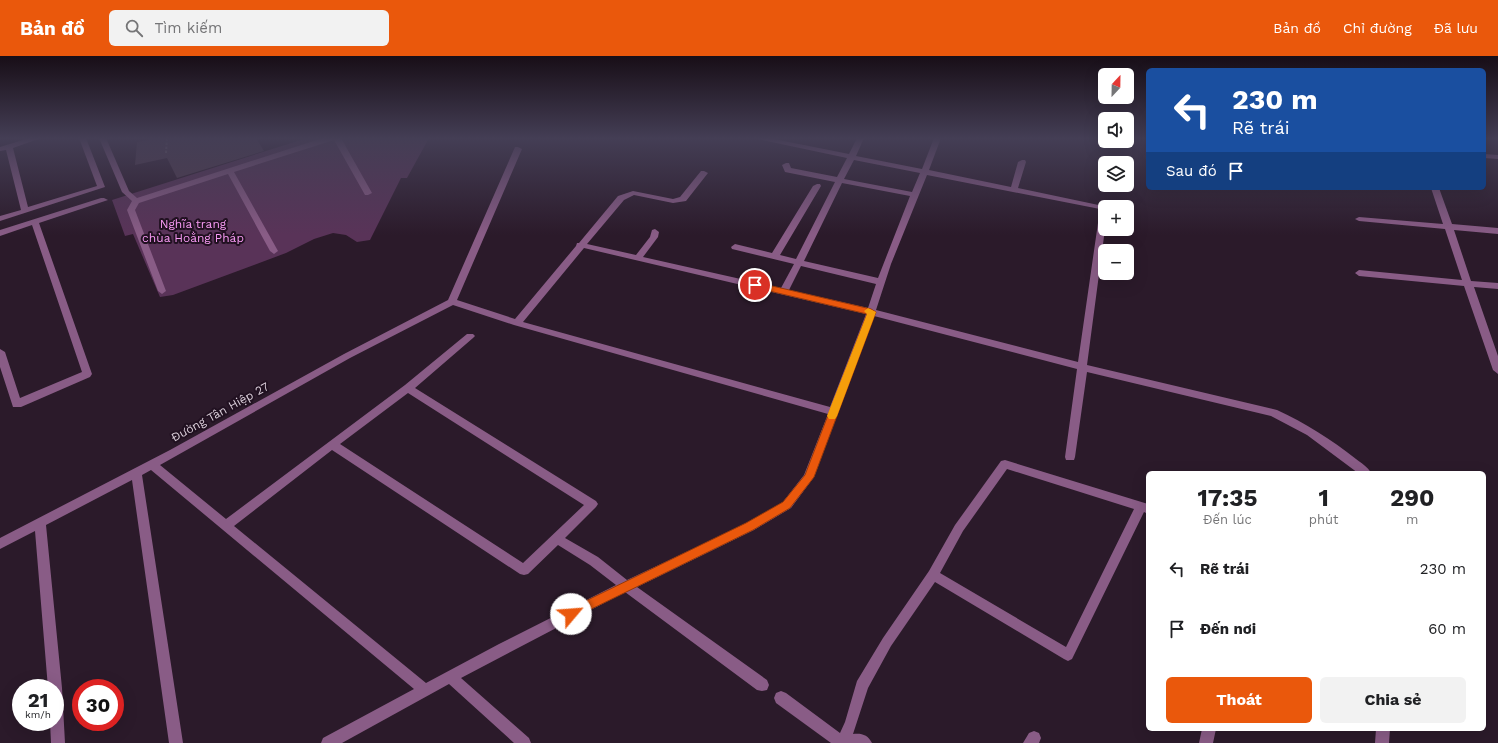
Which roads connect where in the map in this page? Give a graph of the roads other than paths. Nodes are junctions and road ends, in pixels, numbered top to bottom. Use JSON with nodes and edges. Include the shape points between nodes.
{"nodes":[{"id":1,"x":15,"y":170,"type":"edge"},
{"id":2,"x":94,"y":170,"type":"edge"},
{"id":3,"x":116,"y":170,"type":"edge"},
{"id":4,"x":233,"y":170,"type":"edge"},
{"id":5,"x":355,"y":170,"type":"edge"},
{"id":6,"x":509,"y":170,"type":"edge"},
{"id":7,"x":788,"y":170,"type":"edge"},
{"id":8,"x":845,"y":170,"type":"edge"},
{"id":9,"x":916,"y":170,"type":"edge"},
{"id":10,"x":1020,"y":170,"type":"edge"},
{"id":11,"x":230,"y":171,"type":"junction"},
{"id":12,"x":925,"y":172,"type":"junction"},
{"id":13,"x":704,"y":173,"type":"dead end"},
{"id":14,"x":840,"y":180,"type":"junction"},
{"id":15,"x":817,"y":186,"type":"dead end"},
{"id":16,"x":1014,"y":189,"type":"junction"},
{"id":17,"x":1436,"y":190,"type":"edge"},
{"id":18,"x":368,"y":193,"type":"dead end"},
{"id":19,"x":915,"y":195,"type":"junction"},
{"id":20,"x":104,"y":200,"type":"dead end"},
{"id":21,"x":136,"y":201,"type":"junction"},
{"id":22,"x":1098,"y":207,"type":"edge"},
{"id":23,"x":25,"y":211,"type":"junction"},
{"id":24,"x":0,"y":219,"type":"edge"},
{"id":25,"x":1359,"y":219,"type":"dead end"},
{"id":26,"x":35,"y":222,"type":"junction"},
{"id":27,"x":1449,"y":228,"type":"junction"},
{"id":28,"x":1498,"y":231,"type":"edge"},
{"id":29,"x":655,"y":232,"type":"dead end"},
{"id":30,"x":0,"y":233,"type":"edge"},
{"id":31,"x":1100,"y":236,"type":"edge"},
{"id":32,"x":580,"y":245,"type":"junction"},
{"id":33,"x":735,"y":247,"type":"dead end"},
{"id":34,"x":274,"y":251,"type":"dead end"},
{"id":35,"x":775,"y":256,"type":"junction"},
{"id":36,"x":638,"y":258,"type":"junction"},
{"id":37,"x":799,"y":262,"type":"junction"},
{"id":38,"x":1359,"y":273,"type":"dead end"},
{"id":39,"x":881,"y":282,"type":"junction"},
{"id":40,"x":1468,"y":284,"type":"junction"},
{"id":41,"x":1498,"y":286,"type":"edge"},
{"id":42,"x":162,"y":291,"type":"dead end"},
{"id":43,"x":784,"y":292,"type":"junction"},
{"id":44,"x":452,"y":302,"type":"junction"},
{"id":45,"x":871,"y":312,"type":"junction"},
{"id":46,"x":517,"y":323,"type":"junction"},
{"id":47,"x":470,"y":336,"type":"dead end"},
{"id":48,"x":0,"y":352,"type":"edge"},
{"id":49,"x":1082,"y":367,"type":"junction"},
{"id":50,"x":1498,"y":370,"type":"edge"},
{"id":51,"x":408,"y":388,"type":"junction"},
{"id":52,"x":834,"y":412,"type":"junction"},
{"id":53,"x":332,"y":444,"type":"junction"},
{"id":54,"x":1070,"y":457,"type":"dead end"},
{"id":55,"x":151,"y":464,"type":"junction"},
{"id":56,"x":1364,"y":471,"type":"edge"},
{"id":57,"x":136,"y":473,"type":"junction"},
{"id":58,"x":1145,"y":507,"type":"edge"},
{"id":59,"x":40,"y":523,"type":"junction"},
{"id":60,"x":228,"y":526,"type":"junction"},
{"id":61,"x":556,"y":539,"type":"junction"},
{"id":62,"x":0,"y":544,"type":"edge"},
{"id":63,"x":932,"y":575,"type":"junction"},
{"id":64,"x":626,"y":586,"type":"junction"},
{"id":65,"x":450,"y":677,"type":"junction"},
{"id":66,"x":54,"y":679,"type":"edge"},
{"id":67,"x":762,"y":685,"type":"dead end"},
{"id":68,"x":425,"y":690,"type":"junction"},
{"id":69,"x":781,"y":698,"type":"dead end"},
{"id":70,"x":57,"y":731,"type":"edge"},
{"id":71,"x":1209,"y":731,"type":"edge"},
{"id":72,"x":1384,"y":731,"type":"edge"},
{"id":73,"x":58,"y":743,"type":"edge"},
{"id":74,"x":176,"y":743,"type":"edge"},
{"id":75,"x":328,"y":743,"type":"edge"},
{"id":76,"x":524,"y":743,"type":"edge"},
{"id":77,"x":842,"y":743,"type":"edge"},
{"id":78,"x":865,"y":743,"type":"edge"},
{"id":79,"x":1206,"y":743,"type":"edge"},
{"id":80,"x":1382,"y":743,"type":"edge"}],
"edges":[{"from":1,"to":23,"type":"street"},
{"from":2,"to":23,"type":"street","via":[[101,187]]},
{"from":3,"to":21,"type":"street","via":[[126,192]]},
{"from":4,"to":11,"type":"street"},
{"from":5,"to":18,"type":"street"},
{"from":6,"to":44,"type":"street"},
{"from":7,"to":14,"type":"street"},
{"from":8,"to":14,"type":"street"},
{"from":9,"to":12,"type":"street"},
{"from":10,"to":16,"type":"street"},
{"from":11,"to":21,"type":"street"},
{"from":11,"to":34,"type":"street"},
{"from":12,"to":16,"type":"street"},
{"from":12,"to":19,"type":"street"},
{"from":13,"to":32,"type":"street","via":[[679,201],[633,193],[625,195]]},
{"from":14,"to":19,"type":"street"},
{"from":14,"to":37,"type":"street"},
{"from":15,"to":35,"type":"street"},
{"from":16,"to":22,"type":"street"},
{"from":17,"to":27,"type":"street"},
{"from":19,"to":39,"type":"street"},
{"from":20,"to":26,"type":"street"},
{"from":21,"to":42,"type":"street","via":[[131,210]]},
{"from":23,"to":24,"type":"street"},
{"from":25,"to":27,"type":"street"},
{"from":26,"to":30,"type":"street"},
{"from":26,"to":48,"type":"street","via":[[87,374],[17,404]]},
{"from":27,"to":28,"type":"street"},
{"from":27,"to":40,"type":"street"},
{"from":29,"to":36,"type":"street"},
{"from":31,"to":49,"type":"street"},
{"from":32,"to":36,"type":"street"},
{"from":32,"to":46,"type":"street"},
{"from":33,"to":35,"type":"street"},
{"from":35,"to":37,"type":"street"},
{"from":36,"to":43,"type":"street"},
{"from":37,"to":39,"type":"street"},
{"from":37,"to":43,"type":"street"},
{"from":38,"to":40,"type":"street"},
{"from":39,"to":45,"type":"street"},
{"from":40,"to":41,"type":"street"},
{"from":40,"to":50,"type":"street"},
{"from":43,"to":45,"type":"street"},
{"from":44,"to":46,"type":"street"},
{"from":44,"to":55,"type":"street","name":"Đường Tân Hiệp 27","via":[[347,356]]},
{"from":45,"to":49,"type":"street"},
{"from":45,"to":52,"type":"street"},
{"from":46,"to":52,"type":"street"},
{"from":47,"to":51,"type":"street"},
{"from":49,"to":54,"type":"street"},
{"from":49,"to":56,"type":"street","via":[[1273,413],[1319,437]]},
{"from":51,"to":53,"type":"street"},
{"from":51,"to":61,"type":"street","via":[[592,504]]},
{"from":52,"to":64,"type":"street","via":[[809,477],[787,505],[750,526]]},
{"from":53,"to":60,"type":"street"},
{"from":53,"to":61,"type":"street","via":[[524,570]]},
{"from":55,"to":57,"type":"street","name":"Đường Tân Hiệp 27"},
{"from":55,"to":60,"type":"street"},
{"from":57,"to":59,"type":"street","name":"Đường Tân Hiệp 27"},
{"from":57,"to":74,"type":"street"},
{"from":58,"to":63,"type":"street","via":[[1005,464],[959,528]]},
{"from":58,"to":63,"type":"street","via":[[1068,655]]},
{"from":59,"to":62,"type":"street","name":"Đường Tân Hiệp 27"},
{"from":59,"to":66,"type":"street"},
{"from":60,"to":68,"type":"street"},
{"from":61,"to":64,"type":"street","via":[[594,561]]},
{"from":63,"to":77,"type":"street","via":[[887,642],[862,686],[851,724]]},
{"from":64,"to":65,"type":"street"},
{"from":64,"to":67,"type":"street"},
{"from":65,"to":68,"type":"street"},
{"from":65,"to":76,"type":"street"},
{"from":68,"to":75,"type":"street"},
{"from":69,"to":77,"type":"street"},
{"from":70,"to":73,"type":"street"},
{"from":71,"to":79,"type":"street"},
{"from":72,"to":80,"type":"street"},
{"from":77,"to":78,"type":"street","via":[[860,740]]}]}
